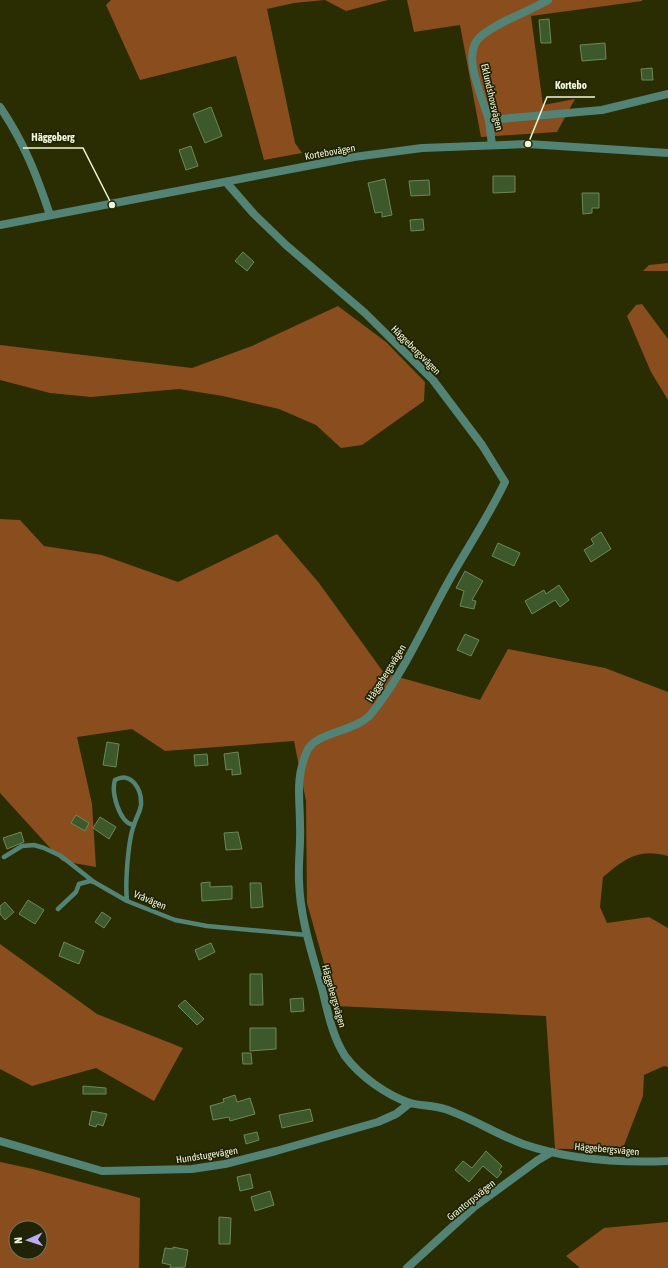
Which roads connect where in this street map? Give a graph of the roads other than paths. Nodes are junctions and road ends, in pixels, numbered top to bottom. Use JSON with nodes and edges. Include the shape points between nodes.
{"nodes":[{"id":1,"x":548,"y":0,"type":"edge"},
{"id":2,"x":668,"y":94,"type":"edge"},
{"id":3,"x":0,"y":107,"type":"edge"},
{"id":4,"x":489,"y":120,"type":"junction"},
{"id":5,"x":492,"y":145,"type":"junction"},
{"id":6,"x":668,"y":153,"type":"edge"},
{"id":7,"x":226,"y":182,"type":"junction"},
{"id":8,"x":50,"y":215,"type":"junction"},
{"id":9,"x":0,"y":225,"type":"edge"},
{"id":10,"x":133,"y":825,"type":"junction"},
{"id":11,"x":4,"y":857,"type":"dead end"},
{"id":12,"x":94,"y":882,"type":"junction"},
{"id":13,"x":127,"y":901,"type":"junction"},
{"id":14,"x":58,"y":909,"type":"dead end"},
{"id":15,"x":307,"y":935,"type":"junction"},
{"id":16,"x":410,"y":1103,"type":"junction"},
{"id":17,"x":0,"y":1141,"type":"edge"},
{"id":18,"x":552,"y":1152,"type":"junction"},
{"id":19,"x":668,"y":1161,"type":"edge"},
{"id":20,"x":407,"y":1268,"type":"edge"}],
"edges":[{"from":1,"to":4,"type":"street","name":"Eklundshovsvägen","via":[[493,29],[474,45],[473,64]]},
{"from":2,"to":4,"type":"street","via":[[602,110]]},
{"from":3,"to":8,"type":"street","via":[[30,159]]},
{"from":4,"to":5,"type":"street","name":"Eklundshovsvägen"},
{"from":5,"to":6,"type":"street","name":"Kortebovägen","via":[[528,144]]},
{"from":5,"to":7,"type":"street","name":"Kortebovägen","via":[[422,148],[354,157]]},
{"from":7,"to":8,"type":"street","name":"Kortebovägen"},
{"from":7,"to":15,"type":"street","name":"Häggebergsvägen","via":[[286,245],[365,313],[433,380],[482,445],[505,482],[490,513],[384,697],[368,718],[351,728],[327,735],[308,747],[301,767],[298,790],[300,900]]},
{"from":8,"to":9,"type":"street","name":"Kortebovägen"},
{"from":10,"to":10,"type":"lane","via":[[139,815],[139,793],[129,777],[122,776],[115,780],[112,787],[124,819]]},
{"from":10,"to":13,"type":"lane","via":[[126,886]]},
{"from":11,"to":12,"type":"lane","name":"Vråvägen","via":[[22,846],[34,845],[61,856]]},
{"from":12,"to":13,"type":"lane","name":"Vråvägen"},
{"from":12,"to":14,"type":"lane","via":[[79,884],[76,892]]},
{"from":13,"to":15,"type":"lane","name":"Vråvägen","via":[[184,922]]},
{"from":15,"to":16,"type":"street","name":"Häggebergsvägen","via":[[328,1016],[346,1056],[377,1086]]},
{"from":16,"to":17,"type":"street","name":"Hundstugevägen","via":[[396,1114],[370,1124],[225,1164],[192,1169],[102,1171]]},
{"from":16,"to":18,"type":"street","name":"Häggebergsvägen","via":[[442,1108],[522,1143]]},
{"from":18,"to":19,"type":"street","name":"Häggebergsvägen","via":[[582,1158],[638,1162]]},
{"from":18,"to":20,"type":"street","name":"Grantorpsvägen","via":[[474,1207]]}]}
